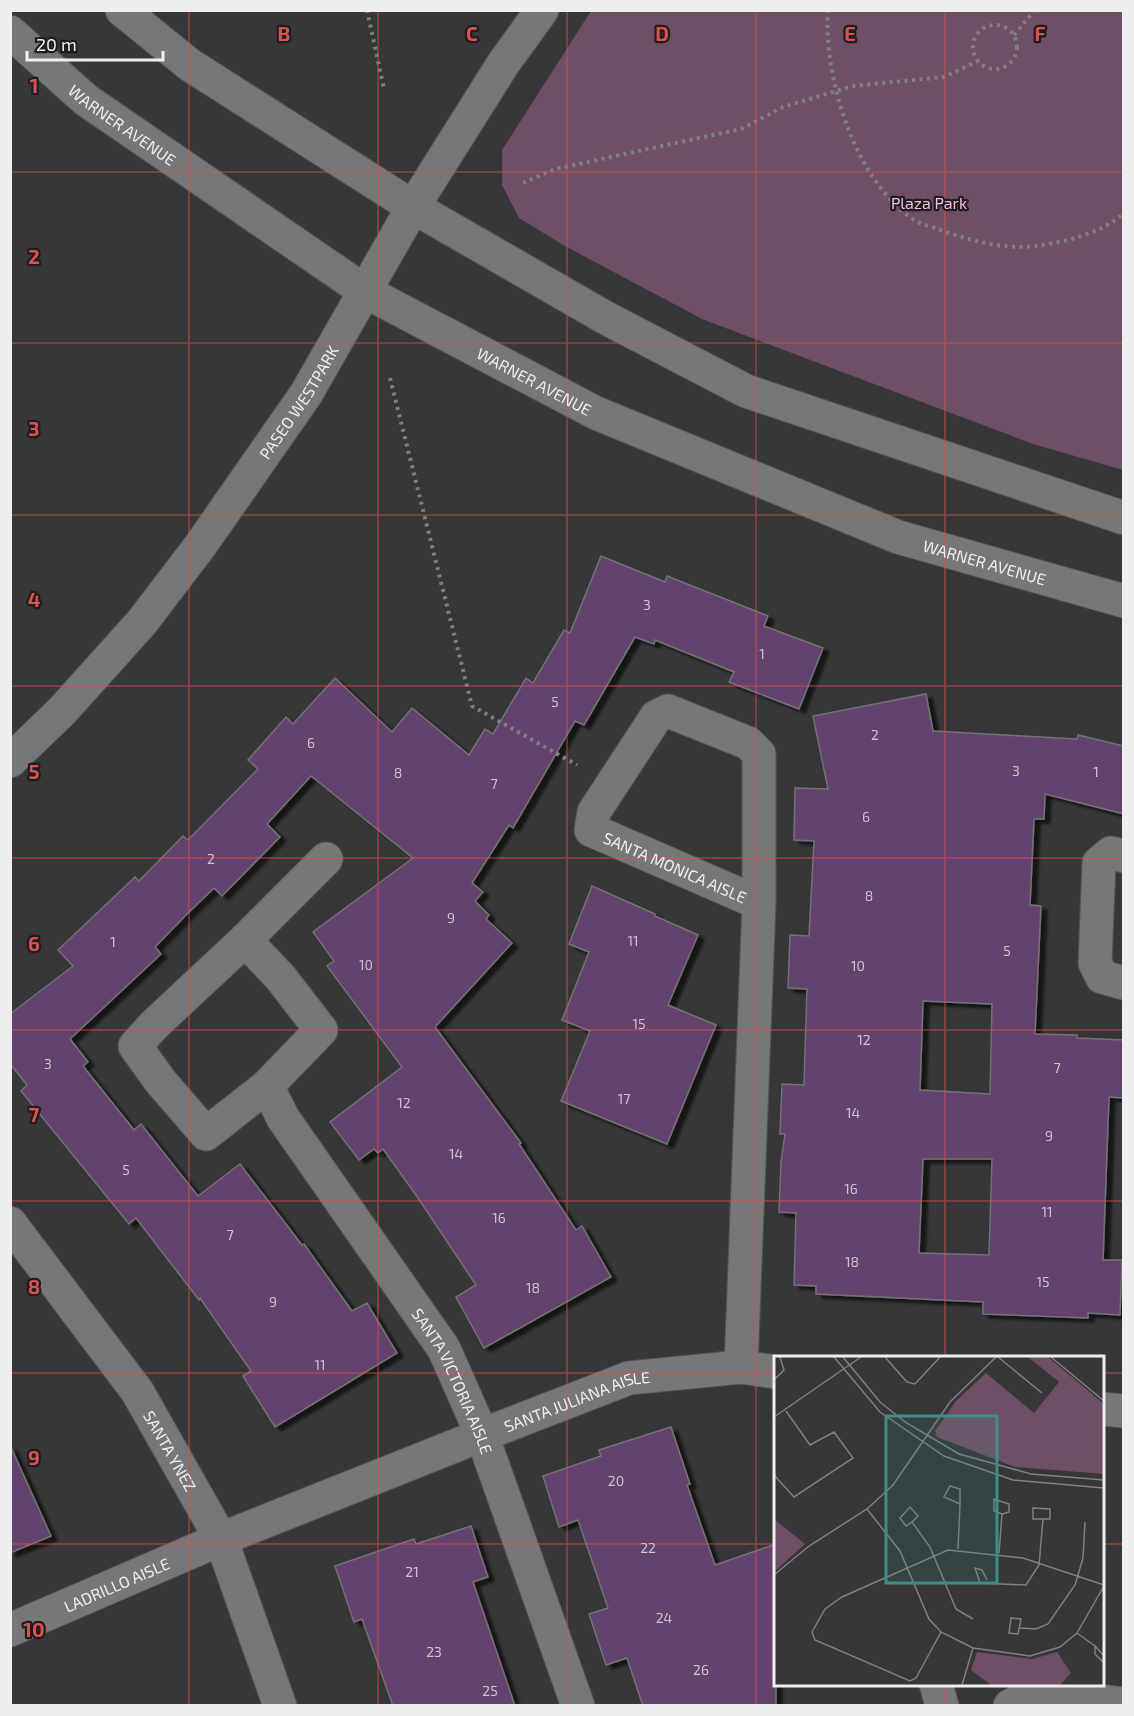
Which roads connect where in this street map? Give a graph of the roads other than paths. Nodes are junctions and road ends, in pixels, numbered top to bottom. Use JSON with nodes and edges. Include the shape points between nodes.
{"nodes":[{"id":1,"x":122,"y":10,"type":"edge"},
{"id":2,"x":542,"y":10,"type":"edge"},
{"id":3,"x":10,"y":32,"type":"edge"},
{"id":4,"x":413,"y":207,"type":"junction"},
{"id":5,"x":366,"y":292,"type":"junction"},
{"id":6,"x":1124,"y":518,"type":"edge"},
{"id":7,"x":1124,"y":601,"type":"edge"},
{"id":8,"x":10,"y":761,"type":"edge"},
{"id":9,"x":1124,"y":856,"type":"edge"},
{"id":10,"x":326,"y":859,"type":"dead end"},
{"id":11,"x":759,"y":903,"type":"junction"},
{"id":12,"x":244,"y":940,"type":"junction"},
{"id":13,"x":1124,"y":983,"type":"edge"},
{"id":14,"x":267,"y":1086,"type":"junction"},
{"id":15,"x":10,"y":1223,"type":"edge"},
{"id":16,"x":741,"y":1367,"type":"junction"},
{"id":17,"x":774,"y":1372,"type":"edge"},
{"id":18,"x":1104,"y":1409,"type":"edge"},
{"id":19,"x":1124,"y":1411,"type":"edge"},
{"id":20,"x":482,"y":1435,"type":"junction"},
{"id":21,"x":221,"y":1539,"type":"junction"},
{"id":22,"x":10,"y":1630,"type":"edge"},
{"id":23,"x":937,"y":1686,"type":"edge"},
{"id":24,"x":1026,"y":1694,"type":"edge"},
{"id":25,"x":1124,"y":1704,"type":"edge"},
{"id":26,"x":280,"y":1706,"type":"edge"},
{"id":27,"x":579,"y":1706,"type":"edge"},
{"id":28,"x":942,"y":1706,"type":"edge"}],
"edges":[{"from":1,"to":4,"type":"street","via":[[190,64]]},
{"from":2,"to":4,"type":"street","name":"PASEO WESTPARK","via":[[503,64]]},
{"from":3,"to":5,"type":"street","name":"WARNER AVENUE","via":[[86,100]]},
{"from":4,"to":5,"type":"street","name":"PASEO WESTPARK"},
{"from":4,"to":6,"type":"street","via":[[606,318],[746,391]]},
{"from":5,"to":7,"type":"street","name":"WARNER AVENUE","via":[[596,413],[898,537]]},
{"from":5,"to":8,"type":"street","name":"PASEO WESTPARK","via":[[306,394],[200,546],[142,622],[62,711]]},
{"from":9,"to":13,"type":"street","via":[[1111,853],[1099,863],[1095,963],[1102,977]]},
{"from":10,"to":12,"type":"street"},
{"from":11,"to":11,"type":"street","name":"SANTA MONICA AISLE","via":[[759,754],[748,743],[668,711],[656,717],[594,812],[591,830]]},
{"from":11,"to":16,"type":"street","name":"SANTA MONICA AISLE"},
{"from":12,"to":14,"type":"street","via":[[281,978],[321,1030]]},
{"from":12,"to":14,"type":"street","via":[[135,1046],[206,1134]]},
{"from":14,"to":20,"type":"street","name":"SANTA VICTORIA AISLE","via":[[283,1118],[444,1349]]},
{"from":15,"to":21,"type":"street","name":"SANTA YNEZ","via":[[137,1391]]},
{"from":16,"to":17,"type":"street","name":"SANTA JULIANA AISLE"},
{"from":16,"to":20,"type":"street","name":"SANTA JULIANA AISLE","via":[[629,1378]]},
{"from":18,"to":19,"type":"street"},
{"from":20,"to":21,"type":"street","name":"SANTA JULIANA AISLE"},
{"from":20,"to":27,"type":"street","name":"SANTA VICTORIA AISLE"},
{"from":21,"to":22,"type":"street","name":"LADRILLO AISLE"},
{"from":21,"to":26,"type":"street","name":"SANTA YNEZ"},
{"from":23,"to":28,"type":"street"},
{"from":24,"to":25,"type":"street"}]}
